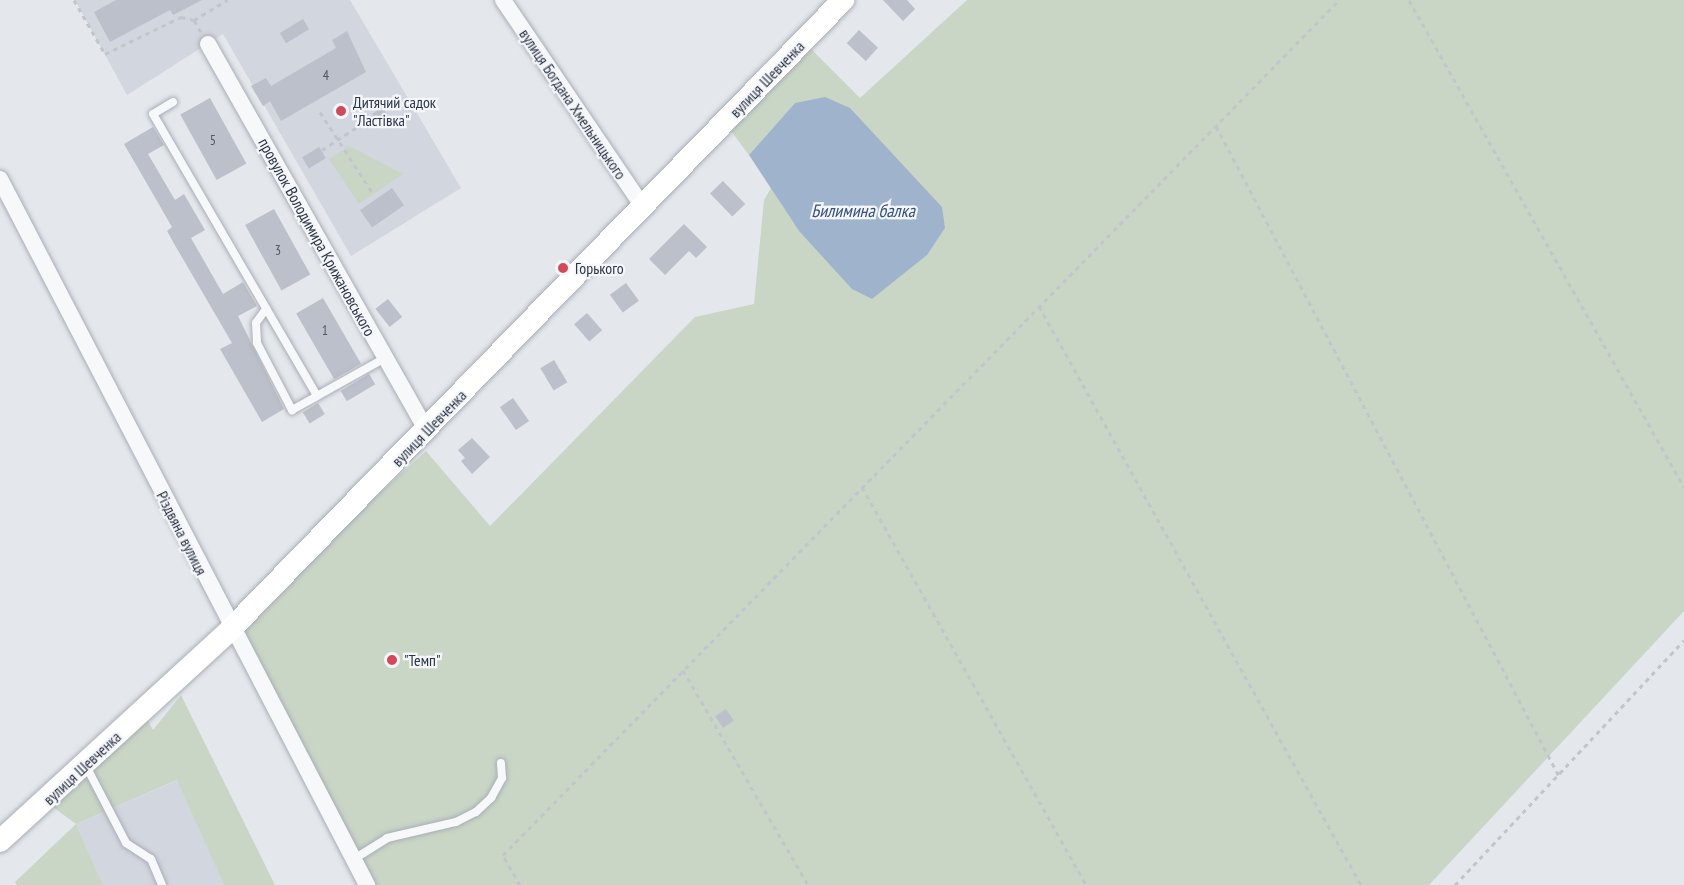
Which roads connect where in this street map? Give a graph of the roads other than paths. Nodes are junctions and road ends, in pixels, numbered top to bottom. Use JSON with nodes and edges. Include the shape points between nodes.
{"nodes":[{"id":1,"x":503,"y":0,"type":"edge"},
{"id":2,"x":843,"y":0,"type":"edge"},
{"id":3,"x":208,"y":44,"type":"road end"},
{"id":4,"x":173,"y":102,"type":"dead end"},
{"id":5,"x":0,"y":180,"type":"edge"},
{"id":6,"x":643,"y":207,"type":"junction"},
{"id":7,"x":266,"y":309,"type":"junction"},
{"id":8,"x":385,"y":358,"type":"junction"},
{"id":9,"x":317,"y":396,"type":"junction"},
{"id":10,"x":426,"y":430,"type":"junction"},
{"id":11,"x":231,"y":629,"type":"junction"},
{"id":12,"x":501,"y":763,"type":"dead end"},
{"id":13,"x":86,"y":766,"type":"junction"},
{"id":14,"x":0,"y":841,"type":"edge"},
{"id":15,"x":354,"y":859,"type":"junction"},
{"id":16,"x":162,"y":885,"type":"edge"},
{"id":17,"x":367,"y":885,"type":"edge"}],
"edges":[{"from":1,"to":6,"type":"street","name":"вулиця Богдана Хмельницького"},
{"from":2,"to":6,"type":"street","name":"вулиця Шевченка"},
{"from":3,"to":8,"type":"street","name":"провулок Володимира Крижановського"},
{"from":4,"to":7,"type":"lane","via":[[153,114]]},
{"from":5,"to":11,"type":"street","name":"Різдвяна вулиця"},
{"from":6,"to":10,"type":"street","name":"вулиця Шевченка"},
{"from":7,"to":9,"type":"lane"},
{"from":7,"to":9,"type":"lane","via":[[256,323],[257,343],[292,410]]},
{"from":8,"to":9,"type":"lane"},
{"from":8,"to":10,"type":"street","name":"провулок Володимира Крижановського"},
{"from":10,"to":11,"type":"street","name":"вулиця Шевченка"},
{"from":11,"to":13,"type":"street","name":"вулиця Шевченка"},
{"from":11,"to":15,"type":"street","name":"Різдвяна вулиця"},
{"from":12,"to":15,"type":"lane","via":[[502,778],[491,798],[476,812],[456,822],[387,838]]},
{"from":13,"to":14,"type":"street","name":"вулиця Шевченка"},
{"from":13,"to":16,"type":"lane","via":[[126,843],[151,859]]},
{"from":15,"to":17,"type":"street","name":"Різдвяна вулиця"}]}
